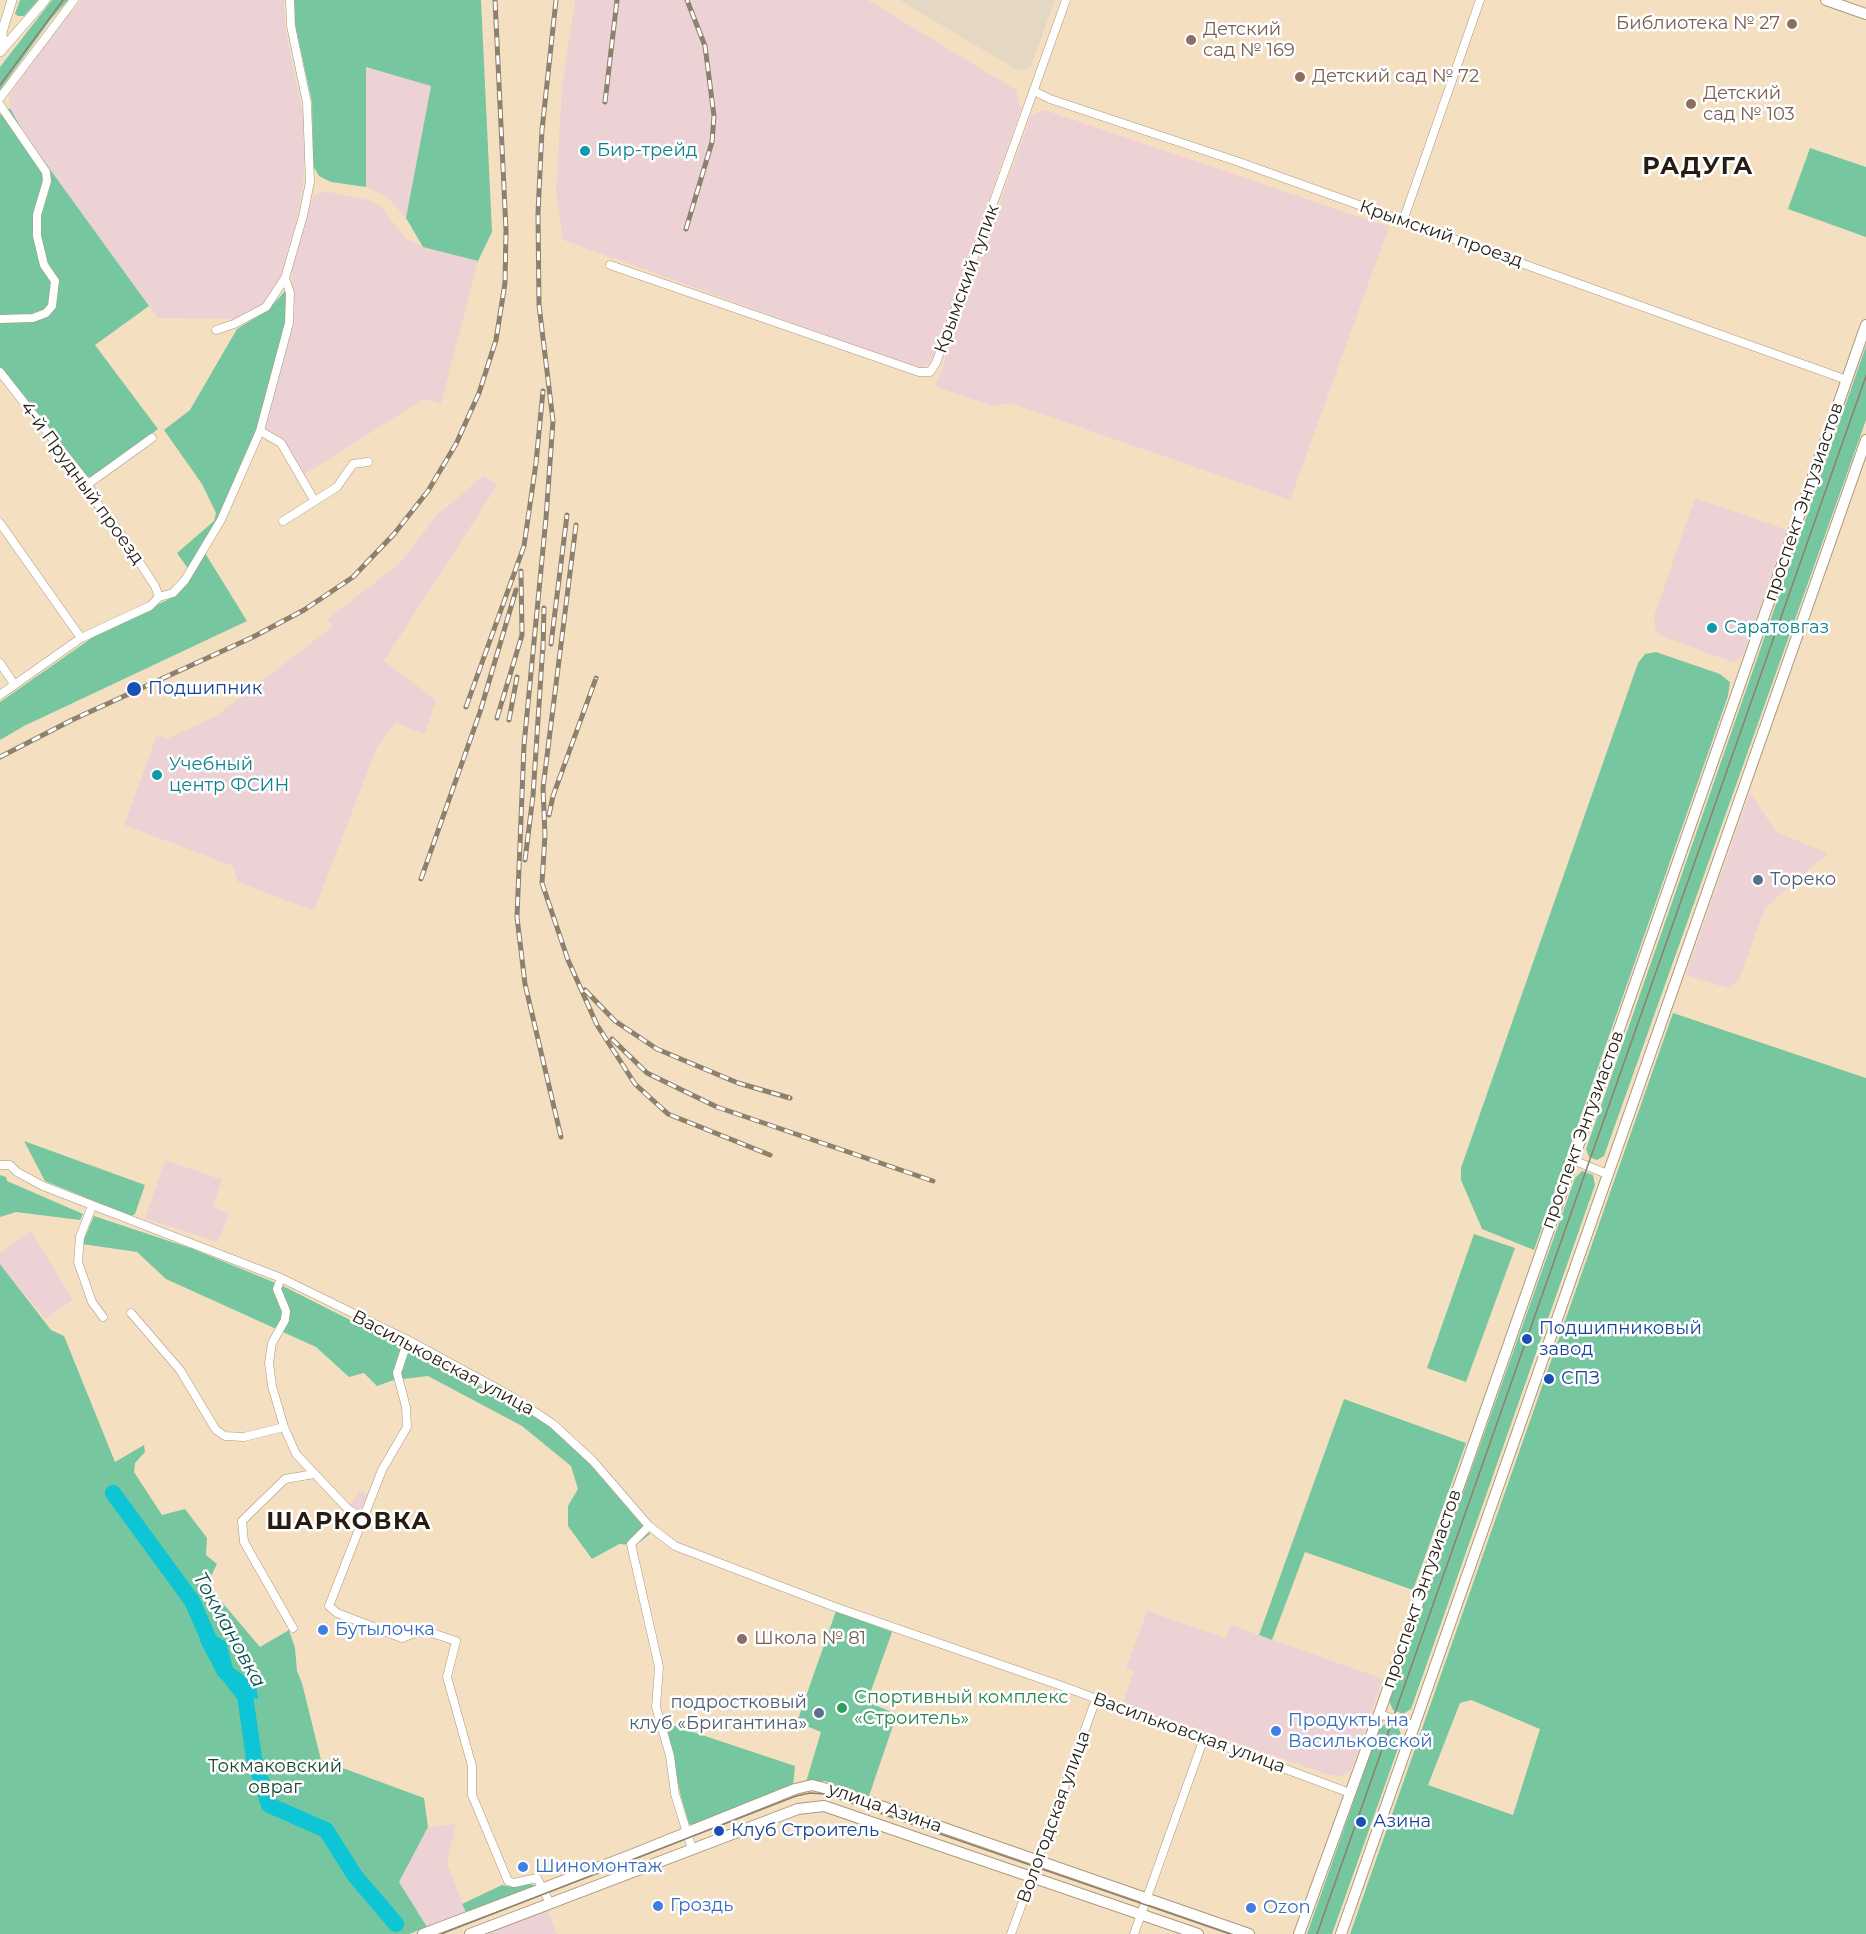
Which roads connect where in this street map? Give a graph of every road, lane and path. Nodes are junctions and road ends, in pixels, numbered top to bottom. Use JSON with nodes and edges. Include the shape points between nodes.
{"nodes":[{"id":1,"x":12,"y":0,"type":"edge"},
{"id":2,"x":45,"y":0,"type":"edge"},
{"id":3,"x":74,"y":0,"type":"edge"},
{"id":4,"x":290,"y":0,"type":"edge"},
{"id":5,"x":1066,"y":0,"type":"edge"},
{"id":6,"x":1480,"y":0,"type":"edge"},
{"id":7,"x":1826,"y":0,"type":"edge"},
{"id":8,"x":1866,"y":14,"type":"edge"},
{"id":9,"x":2,"y":49,"type":"edge"},
{"id":10,"x":1034,"y":91,"type":"junction"},
{"id":11,"x":0,"y":98,"type":"edge"},
{"id":12,"x":0,"y":105,"type":"edge"},
{"id":13,"x":1403,"y":221,"type":"junction"},
{"id":14,"x":610,"y":265,"type":"dead end"},
{"id":15,"x":285,"y":278,"type":"junction"},
{"id":16,"x":0,"y":319,"type":"edge"},
{"id":17,"x":1866,"y":326,"type":"edge"},
{"id":18,"x":216,"y":330,"type":"dead end"},
{"id":19,"x":0,"y":372,"type":"edge"},
{"id":20,"x":1847,"y":380,"type":"junction"},
{"id":21,"x":260,"y":431,"type":"junction"},
{"id":22,"x":152,"y":438,"type":"dead end"},
{"id":23,"x":1866,"y":441,"type":"edge"},
{"id":24,"x":368,"y":462,"type":"dead end"},
{"id":25,"x":88,"y":484,"type":"junction"},
{"id":26,"x":314,"y":500,"type":"junction"},
{"id":27,"x":283,"y":521,"type":"dead end"},
{"id":28,"x":0,"y":523,"type":"edge"},
{"id":29,"x":159,"y":597,"type":"junction"},
{"id":30,"x":81,"y":638,"type":"junction"},
{"id":31,"x":0,"y":663,"type":"edge"},
{"id":32,"x":14,"y":684,"type":"junction"},
{"id":33,"x":0,"y":695,"type":"edge"},
{"id":34,"x":1573,"y":1160,"type":"junction"},
{"id":35,"x":0,"y":1165,"type":"edge"},
{"id":36,"x":1607,"y":1174,"type":"junction"},
{"id":37,"x":92,"y":1206,"type":"junction"},
{"id":38,"x":281,"y":1278,"type":"junction"},
{"id":39,"x":131,"y":1313,"type":"dead end"},
{"id":40,"x":102,"y":1317,"type":"dead end"},
{"id":41,"x":408,"y":1340,"type":"junction"},
{"id":42,"x":284,"y":1427,"type":"junction"},
{"id":43,"x":314,"y":1474,"type":"junction"},
{"id":44,"x":364,"y":1519,"type":"junction"},
{"id":45,"x":649,"y":1526,"type":"junction"},
{"id":46,"x":293,"y":1628,"type":"dead end"},
{"id":47,"x":1096,"y":1699,"type":"junction"},
{"id":48,"x":1379,"y":1714,"type":"junction"},
{"id":49,"x":1415,"y":1726,"type":"junction"},
{"id":50,"x":1204,"y":1738,"type":"junction"},
{"id":51,"x":1350,"y":1793,"type":"junction"},
{"id":52,"x":688,"y":1832,"type":"junction"},
{"id":53,"x":692,"y":1849,"type":"junction"},
{"id":54,"x":1038,"y":1861,"type":"junction"},
{"id":55,"x":1032,"y":1876,"type":"junction"},
{"id":56,"x":544,"y":1888,"type":"junction"},
{"id":57,"x":1147,"y":1899,"type":"junction"},
{"id":58,"x":550,"y":1903,"type":"junction"},
{"id":59,"x":1141,"y":1914,"type":"junction"},
{"id":60,"x":423,"y":1934,"type":"edge"},
{"id":61,"x":470,"y":1934,"type":"edge"},
{"id":62,"x":1011,"y":1934,"type":"edge"},
{"id":63,"x":1134,"y":1934,"type":"edge"},
{"id":64,"x":1198,"y":1934,"type":"edge"},
{"id":65,"x":1249,"y":1934,"type":"edge"},
{"id":66,"x":1299,"y":1934,"type":"edge"},
{"id":67,"x":1341,"y":1934,"type":"edge"}],
"edges":[{"from":1,"to":9,"type":"street","via":[[2,32]]},
{"from":2,"to":9,"type":"street"},
{"from":3,"to":11,"type":"street"},
{"from":4,"to":15,"type":"street","via":[[291,26],[308,103],[310,182]]},
{"from":5,"to":10,"type":"street","name":"Крымский тупик"},
{"from":6,"to":13,"type":"street"},
{"from":7,"to":8,"type":"main road"},
{"from":10,"to":13,"type":"street","name":"Крымский проезд"},
{"from":10,"to":14,"type":"street","name":"Крымский тупик","via":[[930,372],[919,372]]},
{"from":12,"to":16,"type":"street","via":[[46,172],[37,236],[45,265],[55,281],[52,306],[46,313],[33,318]]},
{"from":13,"to":20,"type":"street","name":"Крымский проезд"},
{"from":15,"to":18,"type":"street","via":[[266,307]]},
{"from":15,"to":21,"type":"street","via":[[290,293],[289,323]]},
{"from":17,"to":20,"type":"main road","name":"проспект Энтузиастов"},
{"from":19,"to":25,"type":"street","name":"4-й Прудный проезд"},
{"from":20,"to":34,"type":"main road","name":"проспект Энтузиастов"},
{"from":21,"to":26,"type":"street","via":[[281,443]]},
{"from":21,"to":29,"type":"street","via":[[203,551],[173,593]]},
{"from":22,"to":25,"type":"street"},
{"from":23,"to":36,"type":"main road","name":"проспект Энтузиастов"},
{"from":24,"to":26,"type":"street","via":[[353,464],[337,487]]},
{"from":25,"to":29,"type":"street","name":"4-й Прудный проезд","via":[[102,512],[117,528]]},
{"from":26,"to":27,"type":"street"},
{"from":28,"to":30,"type":"street"},
{"from":29,"to":30,"type":"street","via":[[150,606]]},
{"from":30,"to":32,"type":"street"},
{"from":31,"to":32,"type":"street"},
{"from":32,"to":33,"type":"street"},
{"from":34,"to":36,"type":"street"},
{"from":34,"to":48,"type":"main road","name":"проспект Энтузиастов"},
{"from":35,"to":37,"type":"street","name":"Васильковская улица","via":[[10,1165],[43,1186]]},
{"from":36,"to":49,"type":"main road","name":"проспект Энтузиастов"},
{"from":37,"to":38,"type":"street","name":"Васильковская улица"},
{"from":37,"to":40,"type":"street","via":[[80,1237],[78,1262],[92,1302]]},
{"from":38,"to":41,"type":"street","name":"Васильковская улица"},
{"from":38,"to":42,"type":"street","via":[[277,1290],[286,1311],[285,1320],[272,1343],[269,1363]]},
{"from":39,"to":42,"type":"street","via":[[180,1370],[216,1430],[225,1436],[244,1437]]},
{"from":41,"to":44,"type":"street","via":[[398,1373],[407,1427],[382,1470]]},
{"from":41,"to":45,"type":"street","name":"Васильковская улица","via":[[511,1396],[553,1424],[593,1461]]},
{"from":42,"to":43,"type":"street","via":[[296,1454]]},
{"from":43,"to":44,"type":"street","via":[[348,1509]]},
{"from":43,"to":46,"type":"street","via":[[285,1479],[242,1521],[244,1542]]},
{"from":44,"to":56,"type":"street","via":[[330,1606],[336,1613],[402,1638],[423,1630],[456,1641],[447,1677],[472,1766],[472,1796],[508,1881],[537,1878]]},
{"from":45,"to":47,"type":"street","name":"Васильковская улица","via":[[675,1546]]},
{"from":45,"to":52,"type":"street","via":[[631,1544],[659,1667],[656,1707],[670,1756],[675,1794]]},
{"from":47,"to":50,"type":"street","name":"Васильковская улица"},
{"from":47,"to":54,"type":"street","name":"Вологодская улица"},
{"from":48,"to":49,"type":"street"},
{"from":48,"to":51,"type":"main road","name":"проспект Энтузиастов"},
{"from":49,"to":67,"type":"main road","name":"проспект Энтузиастов"},
{"from":50,"to":51,"type":"street","name":"Васильковская улица"},
{"from":50,"to":57,"type":"street"},
{"from":51,"to":66,"type":"main road","name":"проспект Энтузиастов"},
{"from":52,"to":53,"type":"street"},
{"from":52,"to":54,"type":"main road","name":"улица Азина","via":[[795,1789],[821,1785]]},
{"from":52,"to":56,"type":"main road","name":"улица Азина"},
{"from":53,"to":55,"type":"main road","name":"улица Азина","via":[[798,1809],[824,1806]]},
{"from":53,"to":58,"type":"main road","name":"улица Азина"},
{"from":54,"to":55,"type":"street","name":"Вологодская улица"},
{"from":54,"to":57,"type":"main road","name":"улица Азина"},
{"from":55,"to":59,"type":"main road","name":"улица Азина"},
{"from":55,"to":62,"type":"street","name":"Вологодская улица"},
{"from":56,"to":58,"type":"street"},
{"from":56,"to":60,"type":"main road","name":"улица Азина"},
{"from":57,"to":59,"type":"street"},
{"from":57,"to":65,"type":"main road","name":"улица Азина"},
{"from":58,"to":61,"type":"main road","name":"улица Азина"},
{"from":59,"to":63,"type":"street"},
{"from":59,"to":64,"type":"main road","name":"улица Азина"}]}
